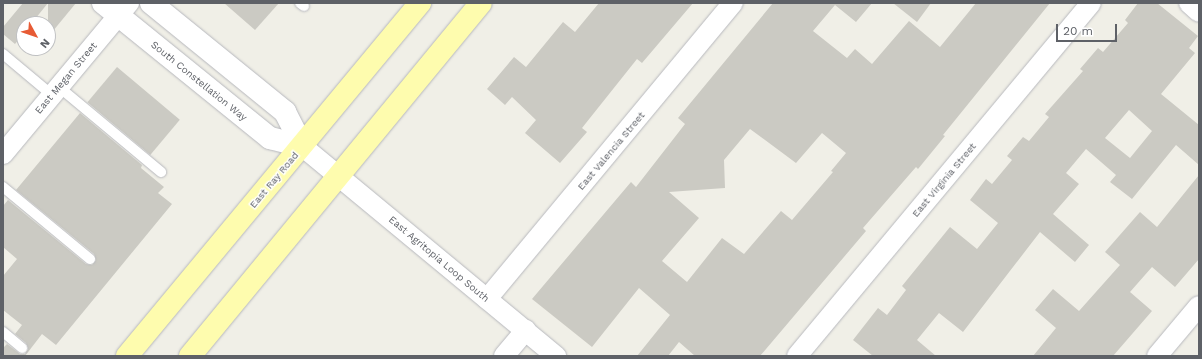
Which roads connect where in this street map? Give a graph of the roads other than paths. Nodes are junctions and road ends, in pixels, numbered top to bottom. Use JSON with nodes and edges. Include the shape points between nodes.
{"nodes":[{"id":1,"x":151,"y":3,"type":"edge"},
{"id":2,"x":420,"y":3,"type":"edge"},
{"id":3,"x":481,"y":3,"type":"edge"},
{"id":4,"x":733,"y":3,"type":"edge"},
{"id":5,"x":1092,"y":3,"type":"edge"},
{"id":6,"x":1189,"y":3,"type":"edge"},
{"id":7,"x":117,"y":7,"type":"edge"},
{"id":8,"x":1199,"y":12,"type":"edge"},
{"id":9,"x":3,"y":54,"type":"edge"},
{"id":10,"x":56,"y":91,"type":"junction"},
{"id":11,"x":302,"y":146,"type":"junction"},
{"id":12,"x":3,"y":154,"type":"edge"},
{"id":13,"x":331,"y":169,"type":"junction"},
{"id":14,"x":161,"y":172,"type":"dead end"},
{"id":15,"x":3,"y":186,"type":"edge"},
{"id":16,"x":90,"y":259,"type":"dead end"},
{"id":17,"x":487,"y":299,"type":"junction"},
{"id":18,"x":1199,"y":306,"type":"edge"},
{"id":19,"x":526,"y":330,"type":"junction"},
{"id":20,"x":3,"y":332,"type":"edge"},
{"id":21,"x":22,"y":348,"type":"dead end"},
{"id":22,"x":127,"y":356,"type":"edge"},
{"id":23,"x":190,"y":356,"type":"edge"},
{"id":24,"x":504,"y":356,"type":"edge"},
{"id":25,"x":556,"y":356,"type":"edge"},
{"id":26,"x":797,"y":356,"type":"edge"},
{"id":27,"x":1157,"y":356,"type":"edge"}],
"edges":[{"from":1,"to":11,"type":"street","name":"South Constellation Way","via":[[285,112]]},
{"from":2,"to":11,"type":"main road","name":"East Ray Road"},
{"from":3,"to":13,"type":"main road"},
{"from":4,"to":17,"type":"street","name":"East Valencia Street"},
{"from":5,"to":26,"type":"street","name":"East Virginia Street"},
{"from":6,"to":8,"type":"street"},
{"from":7,"to":10,"type":"street","name":"East Megan Street"},
{"from":7,"to":11,"type":"street","name":"South Constellation Way","via":[[270,138]]},
{"from":9,"to":10,"type":"lane"},
{"from":10,"to":12,"type":"street","name":"East Megan Street"},
{"from":10,"to":14,"type":"lane"},
{"from":11,"to":13,"type":"street","name":"South Constellation Way"},
{"from":11,"to":22,"type":"main road","name":"East Ray Road"},
{"from":13,"to":17,"type":"street","name":"East Agritopia Loop South"},
{"from":13,"to":23,"type":"main road"},
{"from":15,"to":16,"type":"lane"},
{"from":17,"to":19,"type":"street","name":"East Agritopia Loop South"},
{"from":18,"to":27,"type":"street"},
{"from":19,"to":24,"type":"street"},
{"from":19,"to":25,"type":"street","name":"East Agritopia Loop South"},
{"from":20,"to":21,"type":"lane"}]}
